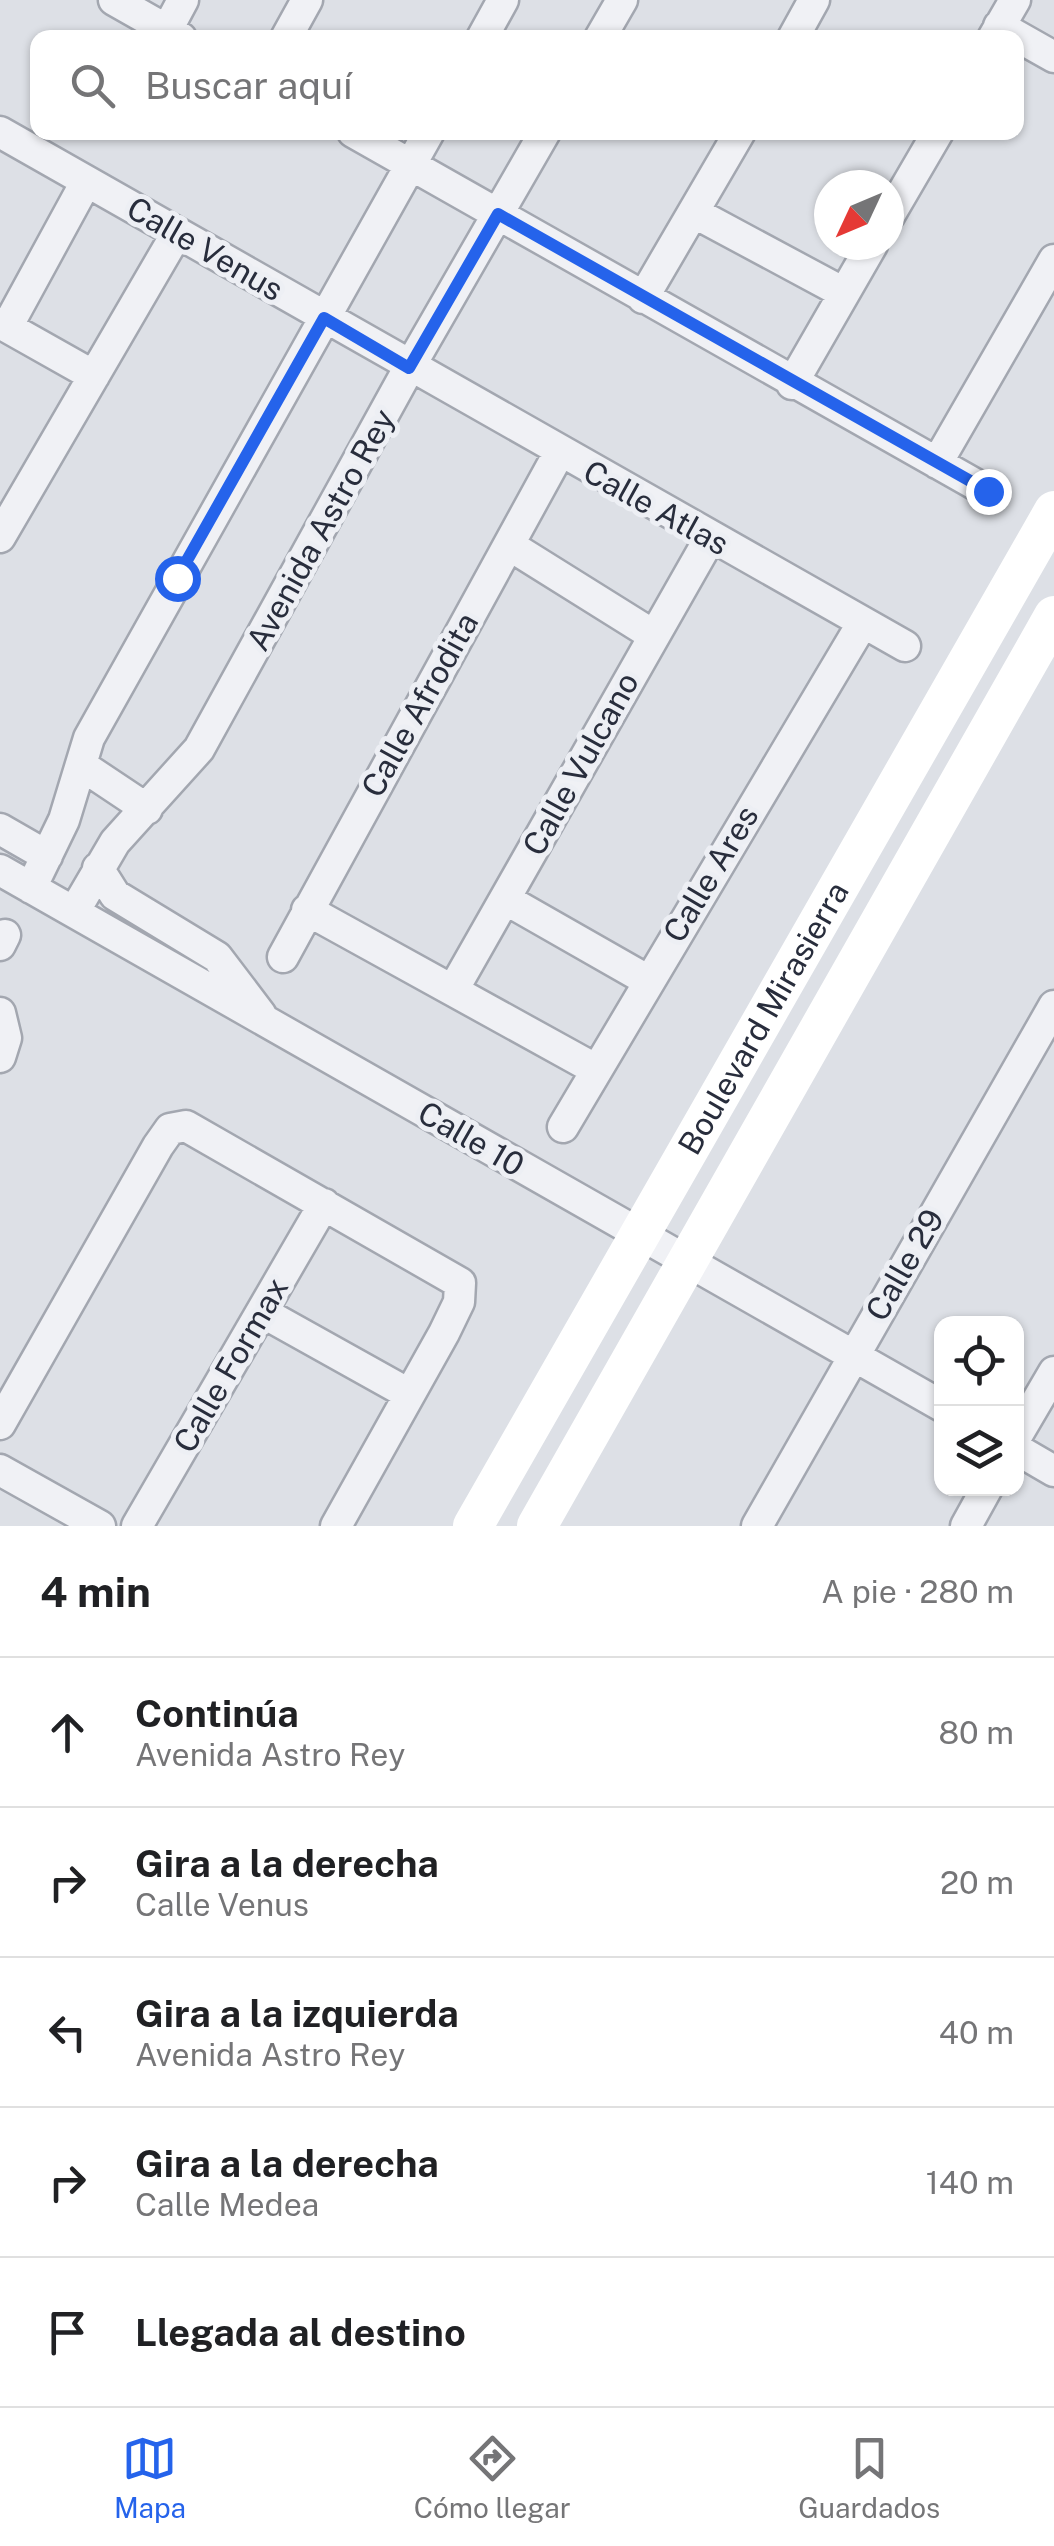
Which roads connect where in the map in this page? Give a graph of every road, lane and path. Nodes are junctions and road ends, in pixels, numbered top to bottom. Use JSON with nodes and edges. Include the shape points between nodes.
{"nodes":[{"id":1,"x":114,"y":0,"type":"edge"},
{"id":2,"x":184,"y":0,"type":"edge"},
{"id":3,"x":307,"y":0,"type":"edge"},
{"id":4,"x":503,"y":0,"type":"edge"},
{"id":5,"x":622,"y":0,"type":"edge"},
{"id":6,"x":814,"y":0,"type":"edge"},
{"id":7,"x":167,"y":30,"type":"edge"},
{"id":8,"x":175,"y":30,"type":"edge"},
{"id":9,"x":290,"y":30,"type":"edge"},
{"id":10,"x":486,"y":30,"type":"edge"},
{"id":11,"x":605,"y":30,"type":"edge"},
{"id":12,"x":797,"y":30,"type":"edge"},
{"id":13,"x":1024,"y":36,"type":"edge"},
{"id":14,"x":1054,"y":57,"type":"edge"},
{"id":15,"x":0,"y":132,"type":"edge"},
{"id":16,"x":368,"y":140,"type":"edge"},
{"id":17,"x":424,"y":140,"type":"edge"},
{"id":18,"x":540,"y":140,"type":"edge"},
{"id":19,"x":736,"y":140,"type":"edge"},
{"id":20,"x":933,"y":140,"type":"edge"},
{"id":21,"x":411,"y":164,"type":"junction"},
{"id":22,"x":86,"y":182,"type":"junction"},
{"id":23,"x":904,"y":190,"type":"edge"},
{"id":24,"x":695,"y":213,"type":"junction"},
{"id":25,"x":498,"y":214,"type":"junction"},
{"id":26,"x":177,"y":233,"type":"junction"},
{"id":27,"x":863,"y":260,"type":"edge"},
{"id":28,"x":1054,"y":260,"type":"edge"},
{"id":29,"x":844,"y":293,"type":"junction"},
{"id":30,"x":643,"y":298,"type":"junction"},
{"id":31,"x":324,"y":318,"type":"junction"},
{"id":32,"x":3,"y":325,"type":"edge"},
{"id":33,"x":409,"y":368,"type":"junction"},
{"id":34,"x":94,"y":376,"type":"junction"},
{"id":35,"x":792,"y":384,"type":"junction"},
{"id":36,"x":559,"y":453,"type":"junction"},
{"id":37,"x":937,"y":463,"type":"junction"},
{"id":38,"x":988,"y":491,"type":"dead end"},
{"id":39,"x":1054,"y":510,"type":"edge"},
{"id":40,"x":0,"y":536,"type":"edge"},
{"id":41,"x":710,"y":538,"type":"junction"},
{"id":42,"x":509,"y":545,"type":"junction"},
{"id":43,"x":862,"y":624,"type":"junction"},
{"id":44,"x":1052,"y":625,"type":"edge"},
{"id":45,"x":653,"y":635,"type":"junction"},
{"id":46,"x":905,"y":646,"type":"dead end"},
{"id":47,"x":81,"y":765,"type":"junction"},
{"id":48,"x":147,"y":809,"type":"junction"},
{"id":49,"x":0,"y":829,"type":"edge"},
{"id":50,"x":47,"y":856,"type":"junction"},
{"id":51,"x":98,"y":868,"type":"junction"},
{"id":52,"x":0,"y":870,"type":"edge"},
{"id":53,"x":32,"y":888,"type":"junction"},
{"id":54,"x":505,"y":900,"type":"junction"},
{"id":55,"x":307,"y":910,"type":"junction"},
{"id":56,"x":74,"y":912,"type":"junction"},
{"id":57,"x":282,"y":957,"type":"dead end"},
{"id":58,"x":647,"y":980,"type":"junction"},
{"id":59,"x":454,"y":990,"type":"junction"},
{"id":60,"x":1054,"y":1006,"type":"edge"},
{"id":61,"x":0,"y":1013,"type":"edge"},
{"id":62,"x":265,"y":1022,"type":"junction"},
{"id":63,"x":0,"y":1057,"type":"edge"},
{"id":64,"x":596,"y":1069,"type":"junction"},
{"id":65,"x":563,"y":1127,"type":"dead end"},
{"id":66,"x":324,"y":1204,"type":"junction"},
{"id":67,"x":637,"y":1234,"type":"junction"},
{"id":68,"x":687,"y":1262,"type":"junction"},
{"id":69,"x":262,"y":1312,"type":"junction"},
{"id":70,"x":853,"y":1356,"type":"junction"},
{"id":71,"x":1054,"y":1372,"type":"edge"},
{"id":72,"x":409,"y":1394,"type":"junction"},
{"id":73,"x":934,"y":1402,"type":"edge"},
{"id":74,"x":1024,"y":1423,"type":"edge"},
{"id":75,"x":0,"y":1424,"type":"edge"},
{"id":76,"x":1024,"y":1454,"type":"edge"},
{"id":77,"x":0,"y":1470,"type":"edge"},
{"id":78,"x":1054,"y":1471,"type":"edge"},
{"id":79,"x":983,"y":1496,"type":"edge"},
{"id":80,"x":100,"y":1526,"type":"edge"},
{"id":81,"x":138,"y":1526,"type":"edge"},
{"id":82,"x":336,"y":1526,"type":"edge"},
{"id":83,"x":473,"y":1526,"type":"edge"},
{"id":84,"x":537,"y":1526,"type":"edge"},
{"id":85,"x":757,"y":1526,"type":"edge"},
{"id":86,"x":966,"y":1526,"type":"edge"}],
"edges":[{"from":1,"to":7,"type":"street"},
{"from":2,"to":8,"type":"street"},
{"from":3,"to":9,"type":"street"},
{"from":4,"to":10,"type":"street"},
{"from":5,"to":11,"type":"street"},
{"from":6,"to":12,"type":"street"},
{"from":13,"to":14,"type":"street"},
{"from":15,"to":22,"type":"street","name":"Calle Venus"},
{"from":16,"to":21,"type":"street"},
{"from":17,"to":21,"type":"street"},
{"from":18,"to":25,"type":"street","name":"Avenida Astro Rey"},
{"from":19,"to":24,"type":"street"},
{"from":20,"to":23,"type":"street"},
{"from":21,"to":25,"type":"street"},
{"from":21,"to":31,"type":"street"},
{"from":22,"to":26,"type":"street","name":"Calle Venus"},
{"from":22,"to":32,"type":"street"},
{"from":24,"to":29,"type":"street"},
{"from":24,"to":30,"type":"street"},
{"from":25,"to":30,"type":"street"},
{"from":25,"to":33,"type":"street","name":"Avenida Astro Rey"},
{"from":26,"to":31,"type":"street","name":"Calle Venus"},
{"from":26,"to":34,"type":"street"},
{"from":27,"to":29,"type":"street"},
{"from":28,"to":37,"type":"street"},
{"from":29,"to":35,"type":"street"},
{"from":30,"to":35,"type":"street"},
{"from":31,"to":33,"type":"street","name":"Calle Venus"},
{"from":31,"to":47,"type":"street"},
{"from":32,"to":34,"type":"street"},
{"from":33,"to":36,"type":"street","name":"Calle Atlas"},
{"from":33,"to":48,"type":"street","name":"Avenida Astro Rey","via":[[198,749]]},
{"from":34,"to":40,"type":"street"},
{"from":35,"to":37,"type":"street"},
{"from":36,"to":41,"type":"street","name":"Calle Atlas"},
{"from":36,"to":42,"type":"street","name":"Calle Afrodita"},
{"from":37,"to":38,"type":"street"},
{"from":39,"to":67,"type":"main road","name":"Boulevard Mirasierra"},
{"from":41,"to":43,"type":"street","name":"Calle Atlas"},
{"from":41,"to":45,"type":"street","name":"Calle Vulcano"},
{"from":42,"to":45,"type":"street"},
{"from":42,"to":55,"type":"street","name":"Calle Afrodita"},
{"from":43,"to":46,"type":"street","name":"Calle Atlas"},
{"from":43,"to":58,"type":"street","name":"Calle Ares"},
{"from":44,"to":68,"type":"main road","name":"Boulevard Mirasierra"},
{"from":45,"to":54,"type":"street","name":"Calle Vulcano"},
{"from":47,"to":48,"type":"street"},
{"from":47,"to":50,"type":"street"},
{"from":48,"to":51,"type":"street","name":"Avenida Astro Rey"},
{"from":49,"to":50,"type":"street"},
{"from":50,"to":53,"type":"street"},
{"from":51,"to":56,"type":"street","name":"Avenida Astro Rey"},
{"from":51,"to":62,"type":"street","via":[[115,895],[217,957]]},
{"from":52,"to":53,"type":"street","name":"Calle 10"},
{"from":53,"to":56,"type":"street","name":"Calle 10"},
{"from":54,"to":58,"type":"street"},
{"from":54,"to":59,"type":"street","name":"Calle Vulcano"},
{"from":55,"to":57,"type":"street","name":"Calle Afrodita"},
{"from":55,"to":59,"type":"street"},
{"from":56,"to":62,"type":"street","name":"Calle 10"},
{"from":58,"to":64,"type":"street","name":"Calle Ares"},
{"from":59,"to":64,"type":"street"},
{"from":60,"to":70,"type":"street","name":"Calle 29"},
{"from":61,"to":63,"type":"street","via":[[6,1038]]},
{"from":62,"to":67,"type":"street","name":"Calle 10"},
{"from":64,"to":65,"type":"street","name":"Calle Ares"},
{"from":66,"to":69,"type":"street","name":"Calle Formax"},
{"from":66,"to":72,"type":"street","via":[[460,1283],[459,1302]]},
{"from":66,"to":75,"type":"street","via":[[196,1129],[178,1125],[158,1146]]},
{"from":67,"to":68,"type":"street","name":"Calle 10"},
{"from":67,"to":83,"type":"main road","name":"Boulevard Mirasierra"},
{"from":68,"to":70,"type":"street","name":"Calle 10"},
{"from":68,"to":84,"type":"main road","name":"Boulevard Mirasierra"},
{"from":69,"to":72,"type":"street"},
{"from":69,"to":81,"type":"street","name":"Calle Formax"},
{"from":70,"to":73,"type":"street","name":"Calle 10"},
{"from":70,"to":85,"type":"street","name":"Calle 29"},
{"from":71,"to":74,"type":"street"},
{"from":72,"to":82,"type":"street"},
{"from":76,"to":78,"type":"street"},
{"from":77,"to":80,"type":"street"},
{"from":79,"to":86,"type":"street"}]}
